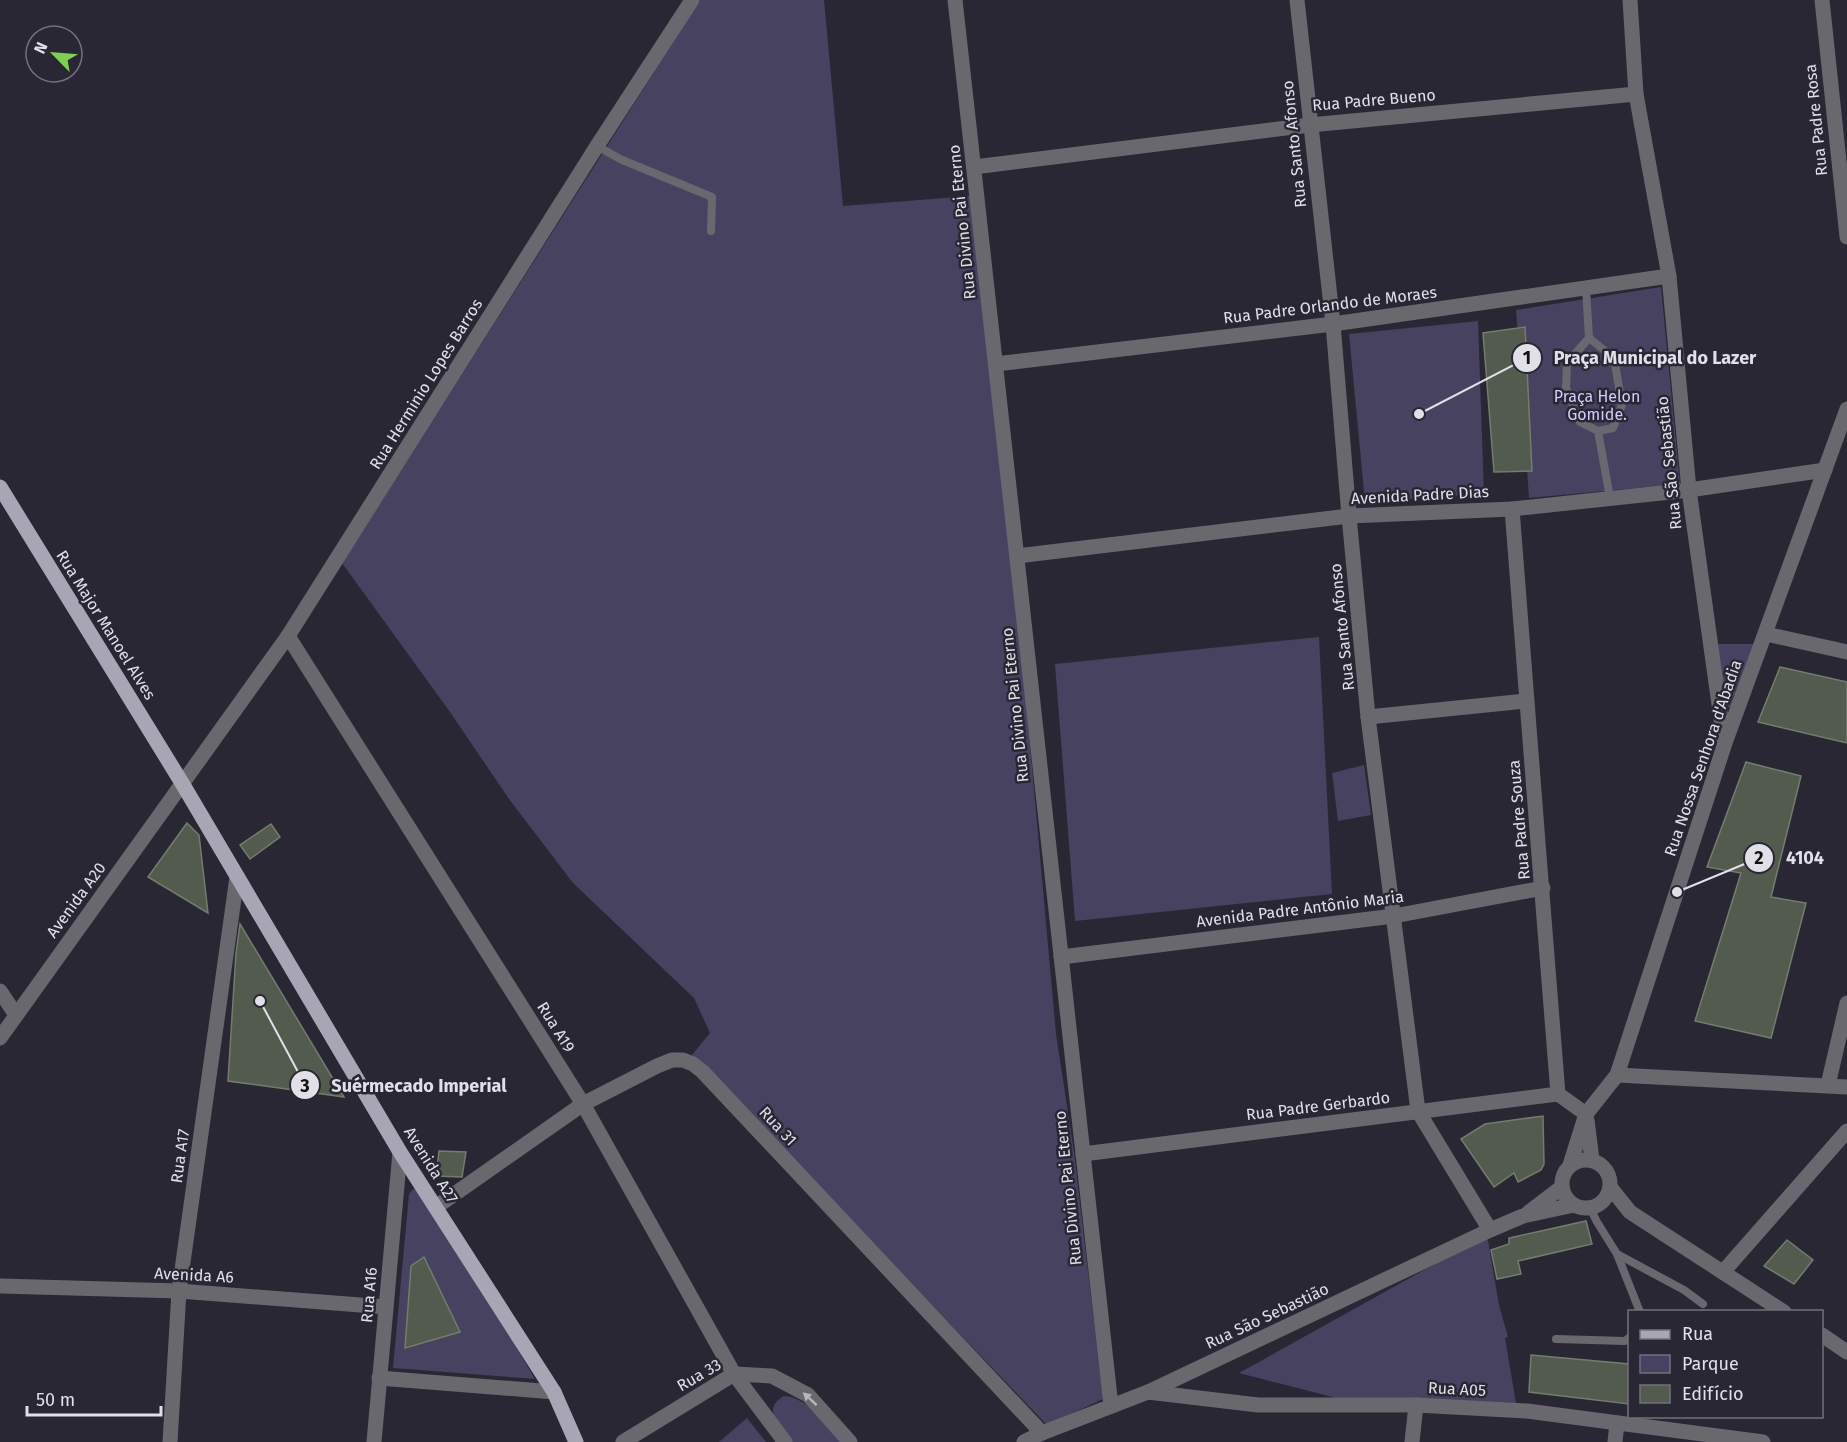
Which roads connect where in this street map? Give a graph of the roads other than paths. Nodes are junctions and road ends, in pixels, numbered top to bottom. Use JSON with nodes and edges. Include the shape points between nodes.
{"nodes":[{"id":1,"x":692,"y":0,"type":"edge"},
{"id":2,"x":955,"y":0,"type":"edge"},
{"id":3,"x":1297,"y":0,"type":"edge"},
{"id":4,"x":1630,"y":0,"type":"edge"},
{"id":5,"x":1822,"y":0,"type":"edge"},
{"id":6,"x":1636,"y":94,"type":"junction"},
{"id":7,"x":1310,"y":125,"type":"junction"},
{"id":8,"x":597,"y":146,"type":"junction"},
{"id":9,"x":974,"y":167,"type":"junction"},
{"id":10,"x":711,"y":231,"type":"dead end"},
{"id":11,"x":1847,"y":237,"type":"edge"},
{"id":12,"x":1669,"y":276,"type":"junction"},
{"id":13,"x":1586,"y":288,"type":"junction"},
{"id":14,"x":1333,"y":324,"type":"junction"},
{"id":15,"x":1589,"y":338,"type":"junction"},
{"id":16,"x":996,"y":364,"type":"junction"},
{"id":17,"x":1847,"y":409,"type":"edge"},
{"id":18,"x":1598,"y":431,"type":"junction"},
{"id":19,"x":1840,"y":448,"type":"edge"},
{"id":20,"x":1825,"y":470,"type":"junction"},
{"id":21,"x":0,"y":487,"type":"edge"},
{"id":22,"x":1689,"y":490,"type":"junction"},
{"id":23,"x":1610,"y":498,"type":"junction"},
{"id":24,"x":1512,"y":509,"type":"junction"},
{"id":25,"x":1349,"y":516,"type":"junction"},
{"id":26,"x":1017,"y":556,"type":"junction"},
{"id":27,"x":1766,"y":634,"type":"junction"},
{"id":28,"x":288,"y":636,"type":"junction"},
{"id":29,"x":1847,"y":652,"type":"edge"},
{"id":30,"x":1526,"y":701,"type":"junction"},
{"id":31,"x":1368,"y":717,"type":"junction"},
{"id":32,"x":1725,"y":743,"type":"junction"},
{"id":33,"x":182,"y":783,"type":"junction"},
{"id":34,"x":237,"y":877,"type":"junction"},
{"id":35,"x":1543,"y":888,"type":"junction"},
{"id":36,"x":1394,"y":916,"type":"junction"},
{"id":37,"x":1061,"y":957,"type":"junction"},
{"id":38,"x":0,"y":991,"type":"edge"},
{"id":39,"x":1847,"y":1003,"type":"edge"},
{"id":40,"x":16,"y":1015,"type":"junction"},
{"id":41,"x":0,"y":1038,"type":"edge"},
{"id":42,"x":1617,"y":1075,"type":"junction"},
{"id":43,"x":1828,"y":1085,"type":"junction"},
{"id":44,"x":1847,"y":1087,"type":"edge"},
{"id":45,"x":1558,"y":1094,"type":"junction"},
{"id":46,"x":583,"y":1104,"type":"junction"},
{"id":47,"x":1418,"y":1111,"type":"junction"},
{"id":48,"x":1586,"y":1114,"type":"junction"},
{"id":49,"x":1847,"y":1131,"type":"edge"},
{"id":50,"x":400,"y":1152,"type":"junction"},
{"id":51,"x":1083,"y":1154,"type":"junction"},
{"id":52,"x":1592,"y":1160,"type":"junction"},
{"id":53,"x":1570,"y":1165,"type":"junction"},
{"id":54,"x":1562,"y":1187,"type":"junction"},
{"id":55,"x":1610,"y":1187,"type":"junction"},
{"id":56,"x":1574,"y":1205,"type":"junction"},
{"id":57,"x":1594,"y":1206,"type":"junction"},
{"id":58,"x":436,"y":1207,"type":"junction"},
{"id":59,"x":1630,"y":1212,"type":"junction"},
{"id":60,"x":1523,"y":1216,"type":"junction"},
{"id":61,"x":1490,"y":1230,"type":"junction"},
{"id":62,"x":1617,"y":1254,"type":"junction"},
{"id":63,"x":1724,"y":1272,"type":"junction"},
{"id":64,"x":0,"y":1286,"type":"edge"},
{"id":65,"x":179,"y":1291,"type":"junction"},
{"id":66,"x":1703,"y":1304,"type":"dead end"},
{"id":67,"x":386,"y":1307,"type":"junction"},
{"id":68,"x":1640,"y":1310,"type":"edge"},
{"id":69,"x":1782,"y":1310,"type":"edge"},
{"id":70,"x":1823,"y":1336,"type":"edge"},
{"id":71,"x":1628,"y":1338,"type":"edge"},
{"id":72,"x":1556,"y":1339,"type":"dead end"},
{"id":73,"x":1847,"y":1352,"type":"edge"},
{"id":74,"x":734,"y":1374,"type":"junction"},
{"id":75,"x":379,"y":1378,"type":"junction"},
{"id":76,"x":554,"y":1392,"type":"junction"},
{"id":77,"x":1148,"y":1392,"type":"junction"},
{"id":78,"x":1416,"y":1405,"type":"junction"},
{"id":79,"x":1111,"y":1406,"type":"junction"},
{"id":80,"x":1617,"y":1423,"type":"junction"},
{"id":81,"x":1042,"y":1433,"type":"junction"},
{"id":82,"x":170,"y":1442,"type":"edge"},
{"id":83,"x":374,"y":1442,"type":"edge"},
{"id":84,"x":576,"y":1442,"type":"edge"},
{"id":85,"x":623,"y":1442,"type":"edge"},
{"id":86,"x":785,"y":1442,"type":"edge"},
{"id":87,"x":850,"y":1442,"type":"edge"},
{"id":88,"x":1024,"y":1442,"type":"edge"},
{"id":89,"x":1412,"y":1442,"type":"edge"},
{"id":90,"x":1616,"y":1442,"type":"edge"},
{"id":91,"x":1763,"y":1442,"type":"edge"}],
"edges":[{"from":1,"to":8,"type":"street","name":"Rua Herminio Lopes Barros"},
{"from":2,"to":9,"type":"street","name":"Rua Divino Pai Eterno"},
{"from":3,"to":7,"type":"street","name":"Rua Santo Afonso"},
{"from":4,"to":6,"type":"street","name":"Rua São Sebastião"},
{"from":5,"to":11,"type":"street","name":"Rua Padre Rosa"},
{"from":6,"to":7,"type":"street","name":"Rua Padre Bueno"},
{"from":6,"to":12,"type":"street","name":"Rua São Sebastião"},
{"from":7,"to":9,"type":"street","name":"Rua Padre Bueno"},
{"from":7,"to":14,"type":"street","name":"Rua Santo Afonso"},
{"from":8,"to":10,"type":"lane","via":[[712,197]]},
{"from":8,"to":28,"type":"street","name":"Rua Herminio Lopes Barros"},
{"from":9,"to":16,"type":"street","name":"Rua Divino Pai Eterno"},
{"from":12,"to":13,"type":"street","name":"Rua Padre Orlando de Moraes"},
{"from":12,"to":22,"type":"street","name":"Rua São Sebastião"},
{"from":13,"to":14,"type":"street","name":"Rua Padre Orlando de Moraes"},
{"from":13,"to":15,"type":"lane"},
{"from":14,"to":16,"type":"street","name":"Rua Padre Orlando de Moraes"},
{"from":14,"to":25,"type":"street","name":"Rua Santo Afonso"},
{"from":15,"to":18,"type":"lane","via":[[1567,363],[1566,388],[1580,422]]},
{"from":15,"to":18,"type":"lane","via":[[1614,358],[1622,405],[1613,428]]},
{"from":16,"to":26,"type":"street","name":"Rua Divino Pai Eterno"},
{"from":17,"to":19,"type":"street","name":"Rua Nossa Senhora d'Abadia"},
{"from":18,"to":23,"type":"lane"},
{"from":19,"to":20,"type":"street","name":"Rua Nossa Senhora d'Abadia"},
{"from":20,"to":22,"type":"street","name":"Avenida Padre Dias"},
{"from":20,"to":27,"type":"street","name":"Rua Nossa Senhora d'Abadia"},
{"from":21,"to":33,"type":"main road","name":"Rua Major Manoel Alves"},
{"from":22,"to":23,"type":"street","name":"Avenida Padre Dias"},
{"from":22,"to":32,"type":"street","name":"Rua São Sebastião"},
{"from":23,"to":24,"type":"street","name":"Avenida Padre Dias"},
{"from":24,"to":25,"type":"street","name":"Avenida Padre Dias"},
{"from":24,"to":30,"type":"street","name":"Rua Padre Souza"},
{"from":25,"to":26,"type":"street","name":"Avenida Padre Dias"},
{"from":25,"to":31,"type":"street","name":"Rua Santo Afonso"},
{"from":26,"to":37,"type":"street","name":"Rua Divino Pai Eterno"},
{"from":27,"to":29,"type":"street"},
{"from":27,"to":32,"type":"street","name":"Rua Nossa Senhora d'Abadia"},
{"from":28,"to":33,"type":"street","name":"Rua Herminio Lopes Barros"},
{"from":28,"to":46,"type":"street","name":"Rua A19"},
{"from":30,"to":31,"type":"street"},
{"from":30,"to":35,"type":"street","name":"Rua Padre Souza"},
{"from":31,"to":36,"type":"street","name":"Rua Santo Afonso"},
{"from":32,"to":42,"type":"street","name":"Rua Nossa Senhora d'Abadia"},
{"from":33,"to":34,"type":"main road","name":"Avenida A27"},
{"from":33,"to":40,"type":"street","name":"Avenida A20"},
{"from":34,"to":50,"type":"main road","name":"Avenida A27"},
{"from":34,"to":65,"type":"street","name":"Rua A17"},
{"from":35,"to":36,"type":"street","name":"Avenida Padre Antônio Maria"},
{"from":35,"to":45,"type":"street","name":"Rua Padre Souza"},
{"from":36,"to":37,"type":"street","name":"Avenida Padre Antônio Maria"},
{"from":36,"to":47,"type":"street","name":"Rua Santo Afonso"},
{"from":37,"to":51,"type":"street","name":"Rua Divino Pai Eterno"},
{"from":38,"to":40,"type":"street"},
{"from":39,"to":43,"type":"street"},
{"from":40,"to":41,"type":"street","name":"Avenida A20"},
{"from":42,"to":43,"type":"street"},
{"from":42,"to":48,"type":"street","name":"Rua Nossa Senhora d'Abadia"},
{"from":43,"to":44,"type":"street"},
{"from":45,"to":47,"type":"street","name":"Rua Padre Gerbardo"},
{"from":45,"to":48,"type":"street"},
{"from":46,"to":58,"type":"street","name":"Rua 31"},
{"from":46,"to":74,"type":"street","name":"Rua A19"},
{"from":46,"to":81,"type":"street","name":"Rua 31","via":[[672,1060],[693,1064]]},
{"from":47,"to":51,"type":"street","name":"Rua Padre Gerbardo"},
{"from":47,"to":61,"type":"street","name":"Rua Santo Afonso"},
{"from":48,"to":52,"type":"street"},
{"from":48,"to":53,"type":"street","name":"Rua Nossa Senhora d'Abadia"},
{"from":49,"to":63,"type":"street"},
{"from":50,"to":58,"type":"main road","name":"Avenida A27"},
{"from":50,"to":67,"type":"street","name":"Rua A16"},
{"from":51,"to":79,"type":"street","name":"Rua Divino Pai Eterno"},
{"from":52,"to":53,"type":"street"},
{"from":52,"to":55,"type":"street","via":[[1606,1171]]},
{"from":53,"to":54,"type":"street"},
{"from":54,"to":56,"type":"street","via":[[1567,1200]]},
{"from":54,"to":60,"type":"street","name":"Rua São Sebastião"},
{"from":55,"to":57,"type":"street"},
{"from":55,"to":59,"type":"street"},
{"from":56,"to":57,"type":"street"},
{"from":56,"to":60,"type":"street","name":"Rua São Sebastião"},
{"from":57,"to":59,"type":"street"},
{"from":57,"to":62,"type":"lane","via":[[1597,1222]]},
{"from":58,"to":76,"type":"main road","name":"Avenida A27"},
{"from":59,"to":63,"type":"street"},
{"from":60,"to":61,"type":"street","name":"Rua São Sebastião"},
{"from":61,"to":77,"type":"street","name":"Rua São Sebastião"},
{"from":62,"to":66,"type":"lane"},
{"from":62,"to":68,"type":"lane"},
{"from":63,"to":69,"type":"street"},
{"from":64,"to":65,"type":"street","name":"Avenida A6"},
{"from":65,"to":67,"type":"street","name":"Avenida A6"},
{"from":65,"to":82,"type":"street","name":"Rua A17"},
{"from":67,"to":75,"type":"street","name":"Rua A16"},
{"from":70,"to":73,"type":"street"},
{"from":71,"to":72,"type":"lane"},
{"from":74,"to":85,"type":"street","name":"Rua 33"},
{"from":74,"to":86,"type":"street","name":"Rua A19"},
{"from":87,"to":74,"type":"street","name":"Rua 33","one_way":true,"via":[[808,1395],[772,1376]]},
{"from":75,"to":76,"type":"street"},
{"from":75,"to":83,"type":"street","name":"Rua A16"},
{"from":76,"to":84,"type":"main road","name":"Avenida A27"},
{"from":77,"to":78,"type":"street","name":"Rua A05","via":[[1258,1405]]},
{"from":77,"to":79,"type":"street","name":"Rua São Sebastião"},
{"from":78,"to":80,"type":"street","name":"Rua A05","via":[[1527,1411]]},
{"from":78,"to":89,"type":"street"},
{"from":79,"to":81,"type":"street","name":"Rua São Sebastião"},
{"from":80,"to":90,"type":"street"},
{"from":80,"to":91,"type":"street","name":"Rua A05"},
{"from":81,"to":88,"type":"street","name":"Rua São Sebastião"}]}
